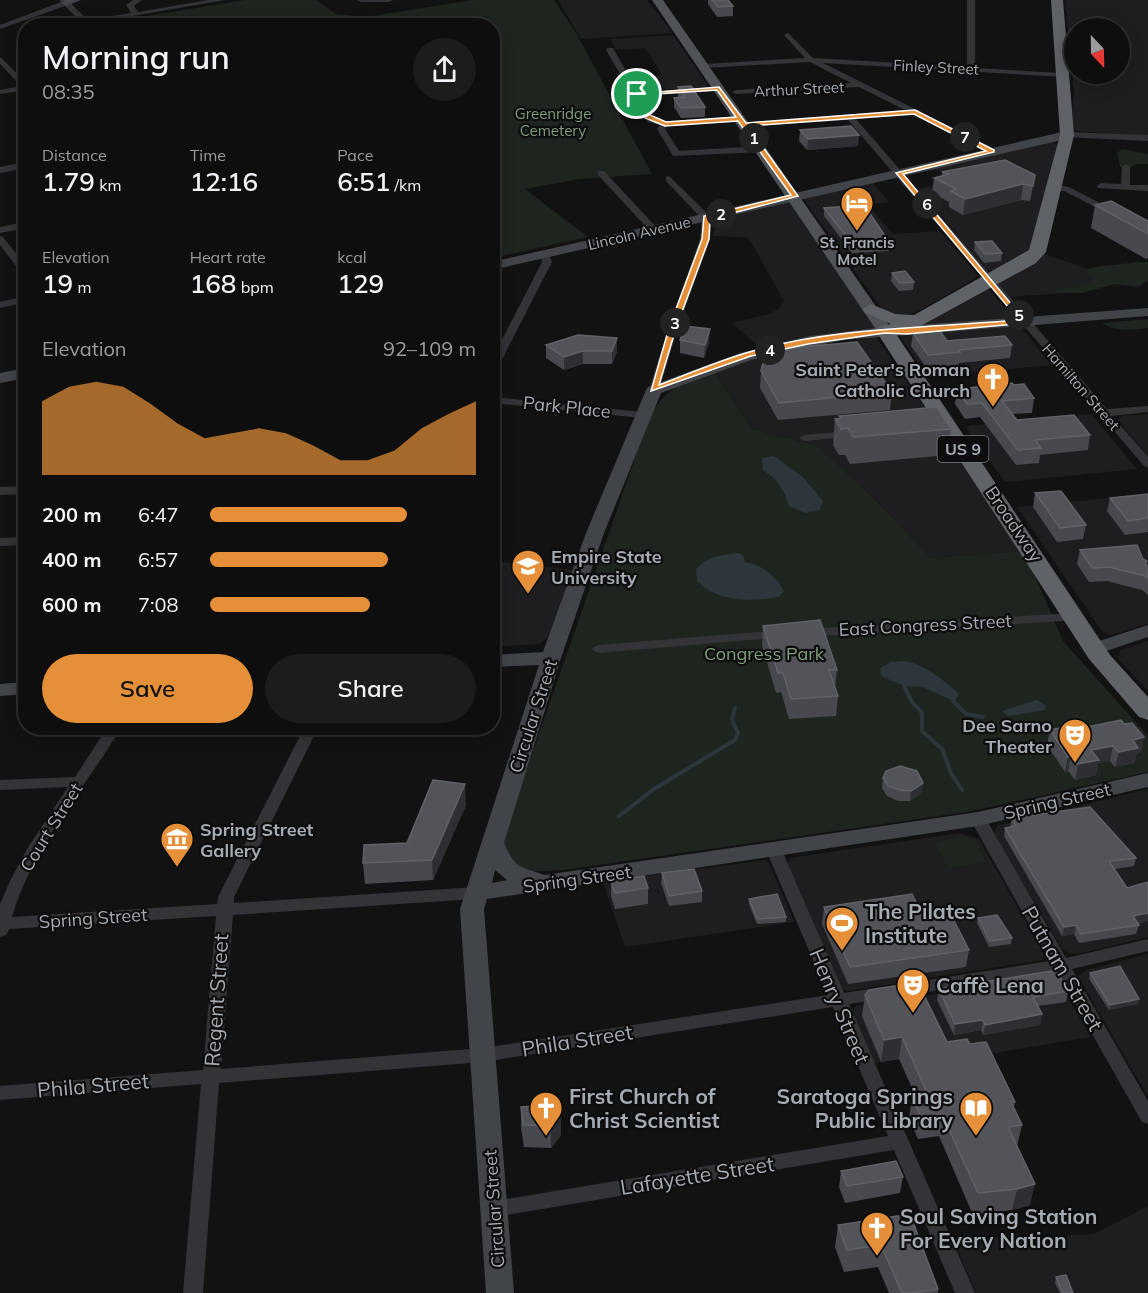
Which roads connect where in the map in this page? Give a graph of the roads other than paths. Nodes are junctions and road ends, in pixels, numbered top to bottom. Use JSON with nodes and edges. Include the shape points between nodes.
{"nodes":[{"id":1,"x":138,"y":0,"type":"edge"},
{"id":2,"x":221,"y":0,"type":"edge"},
{"id":3,"x":361,"y":0,"type":"edge"},
{"id":4,"x":389,"y":0,"type":"edge"},
{"id":5,"x":657,"y":0,"type":"edge"},
{"id":6,"x":971,"y":0,"type":"edge"},
{"id":7,"x":1057,"y":0,"type":"edge"},
{"id":8,"x":68,"y":1,"type":"edge"},
{"id":9,"x":136,"y":15,"type":"junction"},
{"id":10,"x":24,"y":18,"type":"edge"},
{"id":11,"x":84,"y":18,"type":"edge"},
{"id":12,"x":120,"y":18,"type":"edge"},
{"id":13,"x":18,"y":20,"type":"edge"},
{"id":14,"x":0,"y":27,"type":"edge"},
{"id":15,"x":788,"y":35,"type":"dead end"},
{"id":16,"x":610,"y":50,"type":"dead end"},
{"id":17,"x":0,"y":59,"type":"edge"},
{"id":18,"x":811,"y":60,"type":"junction"},
{"id":19,"x":703,"y":66,"type":"junction"},
{"id":20,"x":971,"y":69,"type":"junction"},
{"id":21,"x":1061,"y":75,"type":"junction"},
{"id":22,"x":18,"y":78,"type":"edge"},
{"id":23,"x":862,"y":85,"type":"junction"},
{"id":24,"x":719,"y":88,"type":"junction"},
{"id":25,"x":18,"y":89,"type":"edge"},
{"id":26,"x":0,"y":92,"type":"edge"},
{"id":27,"x":736,"y":92,"type":"dead end"},
{"id":28,"x":637,"y":94,"type":"junction"},
{"id":29,"x":915,"y":112,"type":"junction"},
{"id":30,"x":851,"y":118,"type":"junction"},
{"id":31,"x":742,"y":122,"type":"junction"},
{"id":32,"x":665,"y":124,"type":"junction"},
{"id":33,"x":1067,"y":135,"type":"junction"},
{"id":34,"x":1148,"y":138,"type":"edge"},
{"id":35,"x":761,"y":149,"type":"junction"},
{"id":36,"x":992,"y":151,"type":"junction"},
{"id":37,"x":1126,"y":166,"type":"dead end"},
{"id":38,"x":18,"y":167,"type":"edge"},
{"id":39,"x":0,"y":170,"type":"edge"},
{"id":40,"x":601,"y":173,"type":"dead end"},
{"id":41,"x":899,"y":173,"type":"junction"},
{"id":42,"x":669,"y":179,"type":"dead end"},
{"id":43,"x":1101,"y":186,"type":"dead end"},
{"id":44,"x":1054,"y":187,"type":"junction"},
{"id":45,"x":1125,"y":187,"type":"junction"},
{"id":46,"x":1148,"y":188,"type":"edge"},
{"id":47,"x":795,"y":196,"type":"junction"},
{"id":48,"x":1122,"y":217,"type":"edge"},
{"id":49,"x":707,"y":218,"type":"junction"},
{"id":50,"x":18,"y":227,"type":"edge"},
{"id":51,"x":653,"y":229,"type":"junction"},
{"id":52,"x":0,"y":230,"type":"edge"},
{"id":53,"x":0,"y":239,"type":"edge"},
{"id":54,"x":545,"y":254,"type":"junction"},
{"id":55,"x":18,"y":263,"type":"edge"},
{"id":56,"x":500,"y":264,"type":"edge"},
{"id":57,"x":989,"y":280,"type":"junction"},
{"id":58,"x":18,"y":301,"type":"edge"},
{"id":59,"x":0,"y":305,"type":"edge"},
{"id":60,"x":871,"y":309,"type":"junction"},
{"id":61,"x":1148,"y":312,"type":"edge"},
{"id":62,"x":920,"y":319,"type":"junction"},
{"id":63,"x":1024,"y":322,"type":"junction"},
{"id":64,"x":885,"y":331,"type":"junction"},
{"id":65,"x":500,"y":353,"type":"edge"},
{"id":66,"x":18,"y":375,"type":"edge"},
{"id":67,"x":0,"y":378,"type":"edge"},
{"id":68,"x":654,"y":390,"type":"junction"},
{"id":69,"x":500,"y":401,"type":"edge"},
{"id":70,"x":1148,"y":409,"type":"edge"},
{"id":71,"x":1104,"y":413,"type":"junction"},
{"id":72,"x":642,"y":415,"type":"junction"},
{"id":73,"x":864,"y":433,"type":"edge"},
{"id":74,"x":805,"y":438,"type":"dead end"},
{"id":75,"x":1148,"y":464,"type":"edge"},
{"id":76,"x":18,"y":490,"type":"edge"},
{"id":77,"x":0,"y":491,"type":"edge"},
{"id":78,"x":18,"y":541,"type":"edge"},
{"id":79,"x":0,"y":542,"type":"edge"},
{"id":80,"x":1073,"y":616,"type":"junction"},
{"id":81,"x":1148,"y":631,"type":"edge"},
{"id":82,"x":598,"y":649,"type":"dead end"},
{"id":83,"x":1094,"y":649,"type":"junction"},
{"id":84,"x":551,"y":658,"type":"junction"},
{"id":85,"x":500,"y":661,"type":"edge"},
{"id":86,"x":18,"y":689,"type":"edge"},
{"id":87,"x":0,"y":690,"type":"edge"},
{"id":88,"x":1148,"y":712,"type":"edge"},
{"id":89,"x":109,"y":735,"type":"edge"},
{"id":90,"x":307,"y":735,"type":"edge"},
{"id":91,"x":1148,"y":780,"type":"edge"},
{"id":92,"x":79,"y":782,"type":"junction"},
{"id":93,"x":0,"y":785,"type":"edge"},
{"id":94,"x":978,"y":819,"type":"junction"},
{"id":95,"x":492,"y":842,"type":"junction"},
{"id":96,"x":774,"y":850,"type":"junction"},
{"id":97,"x":558,"y":882,"type":"junction"},
{"id":98,"x":476,"y":893,"type":"junction"},
{"id":99,"x":224,"y":909,"type":"junction"},
{"id":100,"x":0,"y":926,"type":"edge"},
{"id":101,"x":1148,"y":945,"type":"edge"},
{"id":102,"x":1061,"y":965,"type":"junction"},
{"id":103,"x":837,"y":1000,"type":"junction"},
{"id":104,"x":483,"y":1055,"type":"junction"},
{"id":105,"x":211,"y":1076,"type":"junction"},
{"id":106,"x":0,"y":1093,"type":"edge"},
{"id":107,"x":1148,"y":1117,"type":"edge"},
{"id":108,"x":899,"y":1142,"type":"junction"},
{"id":109,"x":494,"y":1209,"type":"junction"},
{"id":110,"x":193,"y":1293,"type":"edge"},
{"id":111,"x":501,"y":1293,"type":"edge"},
{"id":112,"x":965,"y":1293,"type":"edge"}],
"edges":[{"from":1,"to":9,"type":"street","via":[[130,5]]},
{"from":2,"to":9,"type":"street"},
{"from":3,"to":4,"type":"street"},
{"from":5,"to":19,"type":"main road","number":"US 9"},
{"from":6,"to":20,"type":"street"},
{"from":7,"to":21,"type":"highway"},
{"from":8,"to":10,"type":"street"},
{"from":8,"to":11,"type":"street"},
{"from":9,"to":12,"type":"street"},
{"from":13,"to":14,"type":"street"},
{"from":15,"to":18,"type":"street"},
{"from":16,"to":28,"type":"street"},
{"from":17,"to":22,"type":"street"},
{"from":18,"to":19,"type":"street","name":"Finley Street"},
{"from":18,"to":20,"type":"street","name":"Finley Street"},
{"from":18,"to":23,"type":"street"},
{"from":19,"to":24,"type":"main road","number":"US 9"},
{"from":20,"to":21,"type":"street","name":"Finley Street"},
{"from":21,"to":33,"type":"highway"},
{"from":23,"to":27,"type":"street","name":"Arthur Street"},
{"from":23,"to":29,"type":"street"},
{"from":24,"to":28,"type":"street"},
{"from":24,"to":31,"type":"main road","number":"US 9"},
{"from":25,"to":26,"type":"street"},
{"from":28,"to":32,"type":"street","via":[[648,117]]},
{"from":29,"to":30,"type":"street"},
{"from":29,"to":36,"type":"street"},
{"from":30,"to":31,"type":"street"},
{"from":30,"to":41,"type":"street","name":"Hamilton Street"},
{"from":31,"to":32,"type":"street"},
{"from":31,"to":35,"type":"main road","number":"US 9"},
{"from":32,"to":35,"type":"street","via":[[661,129],[676,154]]},
{"from":33,"to":34,"type":"street"},
{"from":33,"to":36,"type":"street","name":"Lincoln Avenue"},
{"from":33,"to":44,"type":"highway"},
{"from":35,"to":47,"type":"main road","number":"US 9"},
{"from":36,"to":41,"type":"street","name":"Lincoln Avenue"},
{"from":37,"to":45,"type":"street"},
{"from":38,"to":39,"type":"street"},
{"from":40,"to":51,"type":"street"},
{"from":41,"to":47,"type":"street","name":"Lincoln Avenue"},
{"from":41,"to":57,"type":"street","name":"Hamilton Street"},
{"from":42,"to":49,"type":"street"},
{"from":43,"to":45,"type":"street"},
{"from":44,"to":48,"type":"street","via":[[1066,189]]},
{"from":44,"to":57,"type":"highway","via":[[1037,252]]},
{"from":45,"to":46,"type":"street"},
{"from":47,"to":49,"type":"street","name":"Lincoln Avenue"},
{"from":47,"to":60,"type":"main road","number":"US 9"},
{"from":49,"to":51,"type":"street","name":"Lincoln Avenue"},
{"from":49,"to":68,"type":"street","via":[[705,239]]},
{"from":50,"to":52,"type":"street"},
{"from":51,"to":54,"type":"street","name":"Lincoln Avenue"},
{"from":53,"to":55,"type":"street"},
{"from":54,"to":56,"type":"street","name":"Lincoln Avenue"},
{"from":54,"to":65,"type":"street","via":[[547,262]]},
{"from":57,"to":62,"type":"highway"},
{"from":57,"to":63,"type":"street","name":"Hamilton Street"},
{"from":58,"to":59,"type":"street"},
{"from":60,"to":62,"type":"highway","via":[[892,319]]},
{"from":60,"to":64,"type":"main road","number":"US 9"},
{"from":61,"to":63,"type":"street"},
{"from":62,"to":64,"type":"highway"},
{"from":63,"to":64,"type":"street"},
{"from":63,"to":71,"type":"street","name":"Hamilton Street"},
{"from":64,"to":68,"type":"street","via":[[749,355]]},
{"from":64,"to":80,"type":"highway","name":"Broadway","number":"US 9","via":[[941,427],[1017,528]]},
{"from":66,"to":67,"type":"street"},
{"from":68,"to":72,"type":"street","name":"Circular Street"},
{"from":69,"to":72,"type":"street","name":"Park Place"},
{"from":70,"to":71,"type":"street"},
{"from":71,"to":75,"type":"street","name":"Hamilton Street"},
{"from":72,"to":84,"type":"street","name":"Circular Street"},
{"from":73,"to":74,"type":"street"},
{"from":76,"to":77,"type":"street"},
{"from":78,"to":79,"type":"street"},
{"from":80,"to":82,"type":"street","name":"East Congress Street"},
{"from":80,"to":83,"type":"highway","name":"Broadway","number":"US 9"},
{"from":81,"to":83,"type":"street"},
{"from":83,"to":88,"type":"highway","name":"Broadway","number":"US 9"},
{"from":84,"to":85,"type":"street"},
{"from":84,"to":95,"type":"street","name":"Circular Street"},
{"from":86,"to":87,"type":"street"},
{"from":89,"to":92,"type":"street","name":"Court Street"},
{"from":90,"to":99,"type":"street","name":"Regent Street","via":[[226,897]]},
{"from":91,"to":94,"type":"street","name":"Spring Street"},
{"from":92,"to":93,"type":"street"},
{"from":92,"to":100,"type":"street","name":"Court Street","via":[[20,877]]},
{"from":94,"to":96,"type":"street","name":"Spring Street"},
{"from":94,"to":102,"type":"street","name":"Putnam Street"},
{"from":95,"to":97,"type":"street","via":[[504,868],[518,878]]},
{"from":95,"to":98,"type":"street","name":"Circular Street"},
{"from":96,"to":97,"type":"street","name":"Spring Street"},
{"from":96,"to":103,"type":"street","name":"Henry Street"},
{"from":97,"to":98,"type":"street","name":"Spring Street"},
{"from":98,"to":99,"type":"street","name":"Spring Street"},
{"from":98,"to":104,"type":"street","name":"Circular Street","via":[[472,909]]},
{"from":99,"to":100,"type":"street","name":"Spring Street"},
{"from":99,"to":105,"type":"street","name":"Regent Street"},
{"from":101,"to":102,"type":"street","name":"Phila Street"},
{"from":102,"to":103,"type":"street","name":"Phila Street"},
{"from":102,"to":107,"type":"street","name":"Putnam Street"},
{"from":103,"to":104,"type":"street","name":"Phila Street"},
{"from":103,"to":108,"type":"street","name":"Henry Street"},
{"from":104,"to":105,"type":"street","name":"Phila Street"},
{"from":104,"to":109,"type":"street","name":"Circular Street"},
{"from":105,"to":106,"type":"street","name":"Phila Street"},
{"from":105,"to":110,"type":"street","name":"Regent Street"},
{"from":108,"to":109,"type":"street","name":"Lafayette Street"},
{"from":108,"to":112,"type":"street","name":"Henry Street"},
{"from":109,"to":111,"type":"street","name":"Circular Street"}]}
